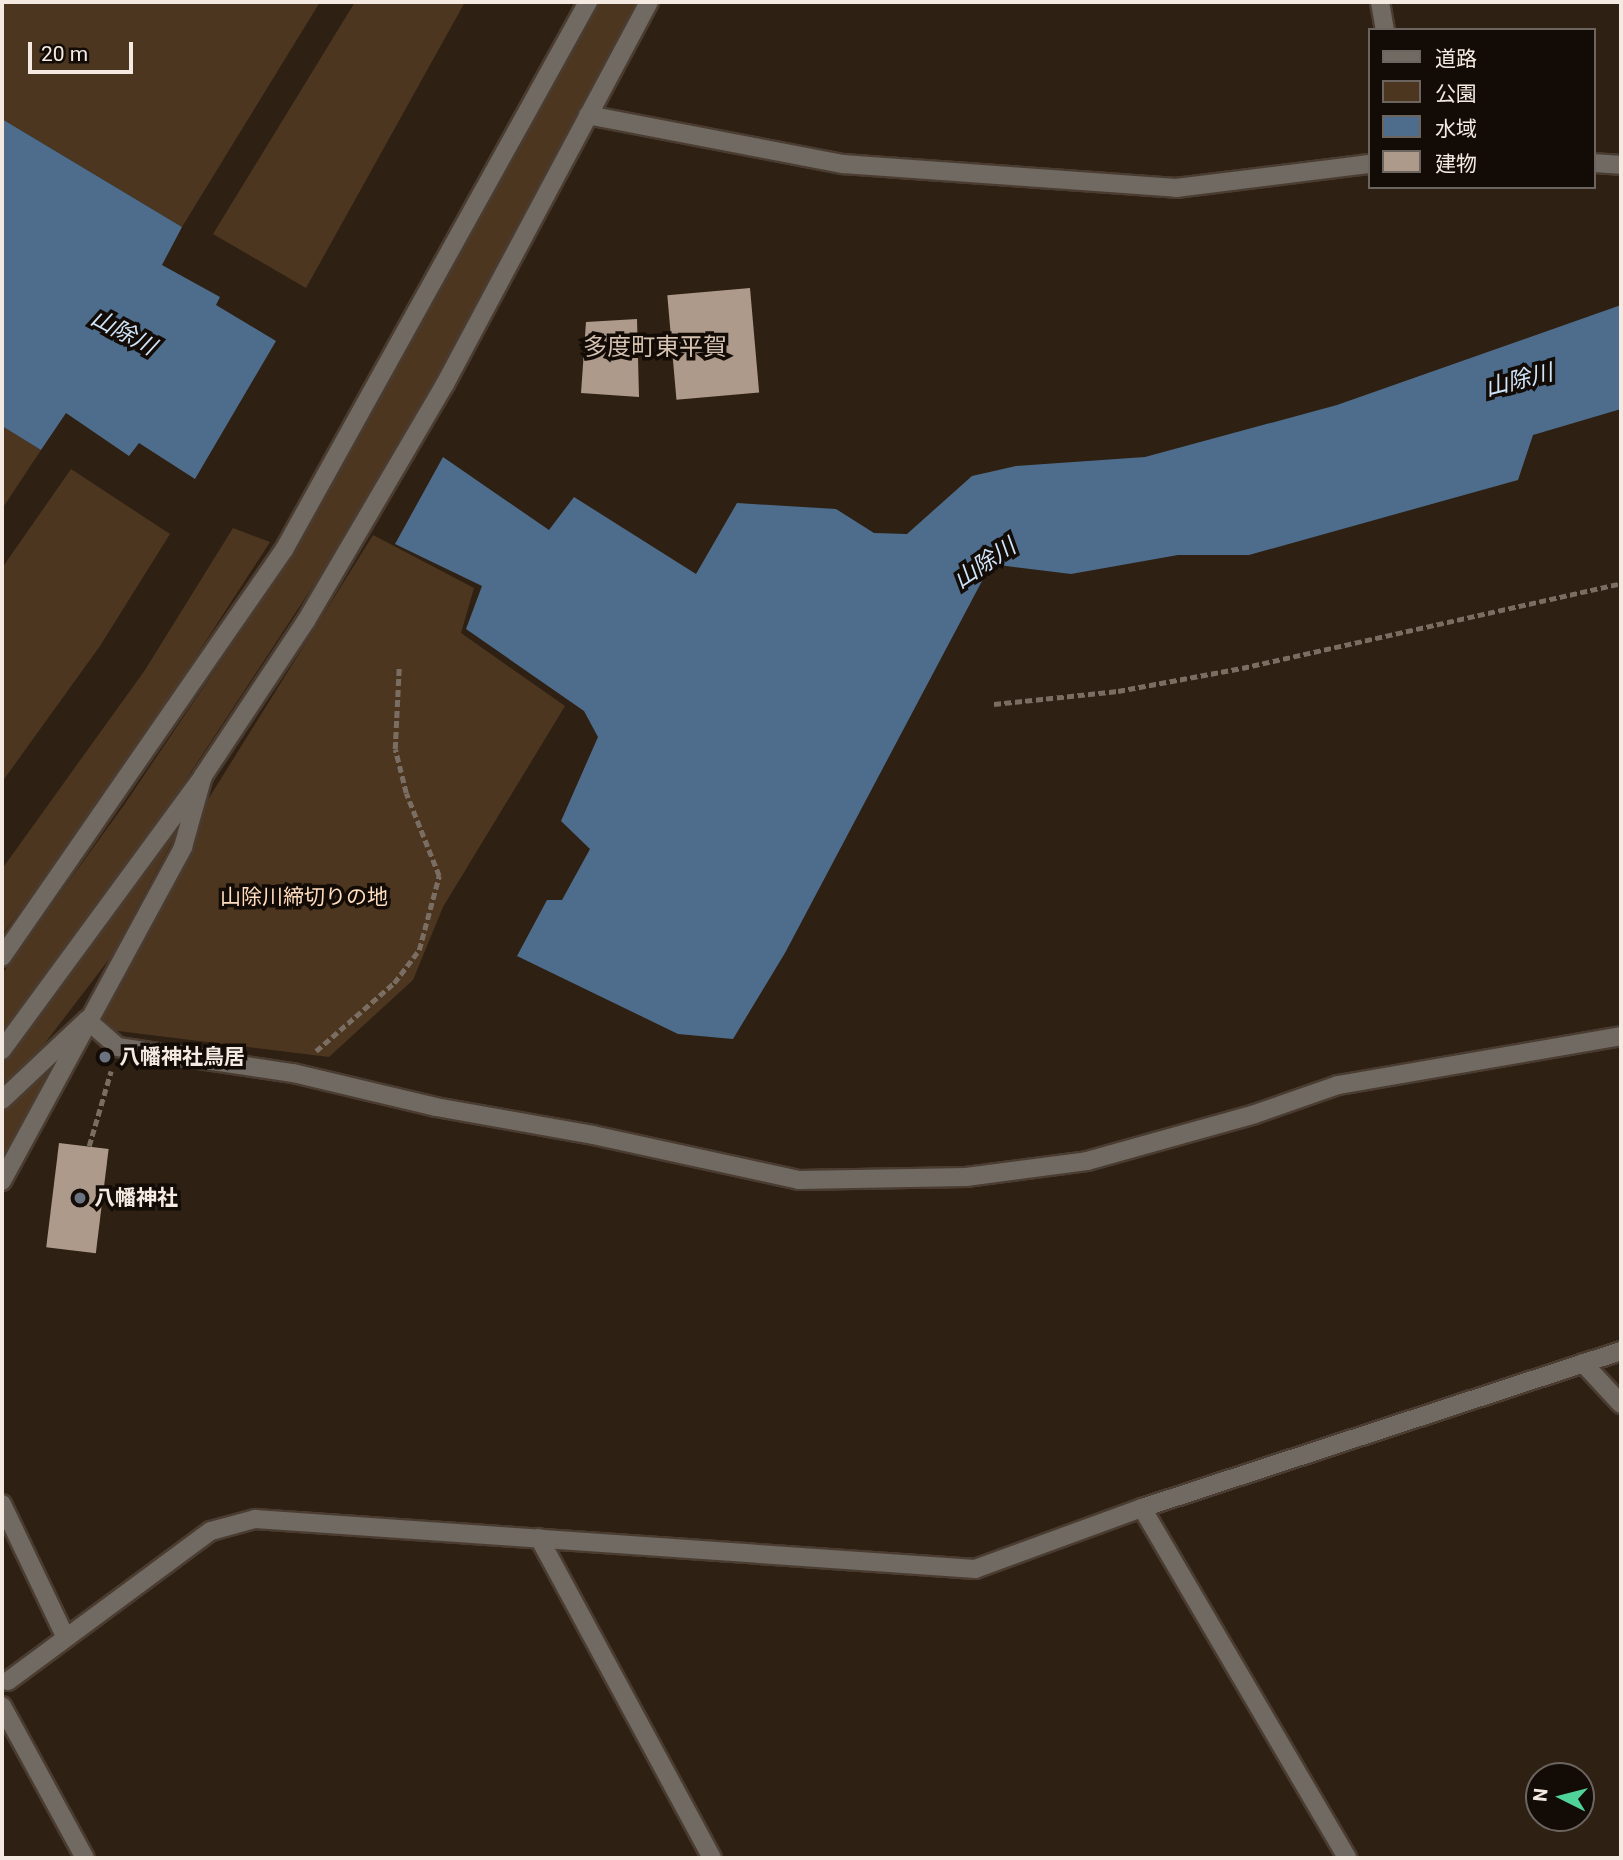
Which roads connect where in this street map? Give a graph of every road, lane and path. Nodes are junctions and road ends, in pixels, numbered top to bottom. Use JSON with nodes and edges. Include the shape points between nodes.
{"nodes":[{"id":1,"x":588,"y":2,"type":"edge"},
{"id":2,"x":649,"y":2,"type":"edge"},
{"id":3,"x":1380,"y":2,"type":"edge"},
{"id":4,"x":1385,"y":28,"type":"edge"},
{"id":5,"x":588,"y":115,"type":"junction"},
{"id":6,"x":1595,"y":163,"type":"edge"},
{"id":7,"x":1368,"y":164,"type":"edge"},
{"id":8,"x":1621,"y":165,"type":"edge"},
{"id":9,"x":1621,"y":583,"type":"edge"},
{"id":10,"x":399,"y":666,"type":"dead end"},
{"id":11,"x":995,"y":704,"type":"dead end"},
{"id":12,"x":202,"y":776,"type":"junction"},
{"id":13,"x":2,"y":957,"type":"edge"},
{"id":14,"x":87,"y":1020,"type":"junction"},
{"id":15,"x":1621,"y":1036,"type":"edge"},
{"id":16,"x":118,"y":1047,"type":"junction"},
{"id":17,"x":2,"y":1050,"type":"edge"},
{"id":18,"x":293,"y":1073,"type":"junction"},
{"id":19,"x":2,"y":1100,"type":"edge"},
{"id":20,"x":89,"y":1146,"type":"dead end"},
{"id":21,"x":2,"y":1181,"type":"edge"},
{"id":22,"x":1621,"y":1351,"type":"edge"},
{"id":23,"x":1583,"y":1363,"type":"junction"},
{"id":24,"x":1621,"y":1404,"type":"edge"},
{"id":25,"x":2,"y":1504,"type":"edge"},
{"id":26,"x":1142,"y":1508,"type":"junction"},
{"id":27,"x":539,"y":1538,"type":"junction"},
{"id":28,"x":66,"y":1638,"type":"junction"},
{"id":29,"x":8,"y":1681,"type":"dead end"},
{"id":30,"x":2,"y":1706,"type":"edge"},
{"id":31,"x":85,"y":1858,"type":"edge"},
{"id":32,"x":712,"y":1858,"type":"edge"},
{"id":33,"x":1347,"y":1858,"type":"edge"}],
"edges":[{"from":1,"to":13,"type":"street","via":[[285,550]]},
{"from":2,"to":5,"type":"street"},
{"from":3,"to":4,"type":"street"},
{"from":5,"to":7,"type":"street","via":[[843,164],[1176,188]]},
{"from":5,"to":12,"type":"street","via":[[445,384],[306,621]]},
{"from":6,"to":8,"type":"street"},
{"from":9,"to":11,"type":"path","via":[[1242,668],[1118,691]]},
{"from":10,"to":18,"type":"path","via":[[395,749],[406,793],[439,876],[436,888],[419,950],[394,983]]},
{"from":12,"to":14,"type":"street","via":[[183,847]]},
{"from":12,"to":17,"type":"street"},
{"from":14,"to":16,"type":"street"},
{"from":14,"to":19,"type":"street"},
{"from":14,"to":21,"type":"street"},
{"from":15,"to":18,"type":"street","via":[[1338,1085],[1255,1114],[1087,1161],[966,1177],[799,1180],[593,1135],[436,1107]]},
{"from":16,"to":18,"type":"street"},
{"from":16,"to":20,"type":"path"},
{"from":22,"to":23,"type":"street"},
{"from":23,"to":24,"type":"street"},
{"from":23,"to":26,"type":"street"},
{"from":25,"to":28,"type":"street"},
{"from":26,"to":27,"type":"street","via":[[975,1569],[883,1566]]},
{"from":26,"to":33,"type":"street"},
{"from":27,"to":28,"type":"street","via":[[255,1519],[211,1531]]},
{"from":27,"to":32,"type":"street"},
{"from":28,"to":29,"type":"street"},
{"from":30,"to":31,"type":"street"}]}
